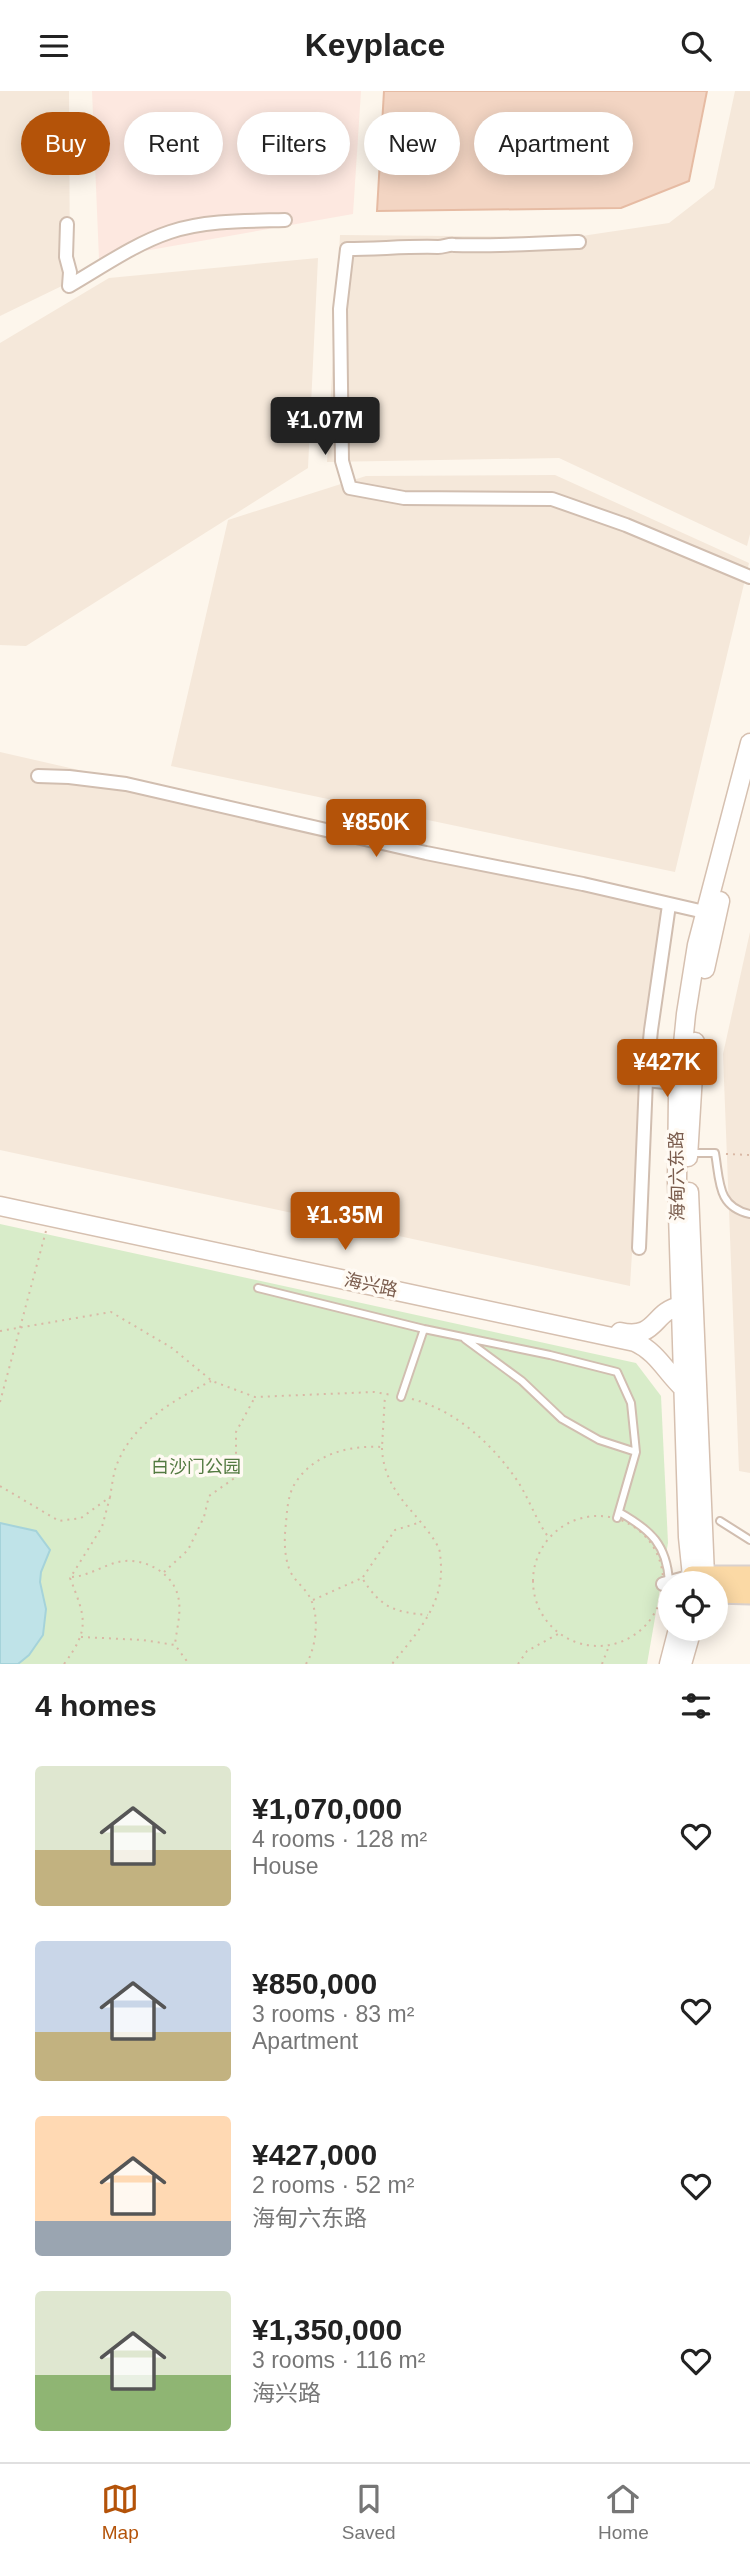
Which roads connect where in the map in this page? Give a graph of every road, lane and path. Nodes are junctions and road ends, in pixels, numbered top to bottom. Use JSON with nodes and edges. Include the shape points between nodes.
{"nodes":[{"id":1,"x":285,"y":220,"type":"dead end"},
{"id":2,"x":67,"y":224,"type":"dead end"},
{"id":3,"x":579,"y":242,"type":"dead end"},
{"id":4,"x":750,"y":577,"type":"edge"},
{"id":5,"x":750,"y":743,"type":"edge"},
{"id":6,"x":38,"y":776,"type":"dead end"},
{"id":7,"x":750,"y":788,"type":"edge"},
{"id":8,"x":669,"y":905,"type":"junction"},
{"id":9,"x":711,"y":914,"type":"junction"},
{"id":10,"x":646,"y":1080,"type":"junction"},
{"id":11,"x":685,"y":1084,"type":"junction"},
{"id":12,"x":715,"y":1153,"type":"junction"},
{"id":13,"x":683,"y":1155,"type":"junction"},
{"id":14,"x":750,"y":1155,"type":"edge"},
{"id":15,"x":0,"y":1199,"type":"edge"},
{"id":16,"x":0,"y":1206,"type":"edge"},
{"id":17,"x":750,"y":1214,"type":"edge"},
{"id":18,"x":49,"y":1216,"type":"junction"},
{"id":19,"x":639,"y":1248,"type":"dead end"},
{"id":20,"x":258,"y":1288,"type":"dead end"},
{"id":21,"x":680,"y":1306,"type":"junction"},
{"id":22,"x":20,"y":1328,"type":"junction"},
{"id":23,"x":424,"y":1329,"type":"junction"},
{"id":24,"x":0,"y":1331,"type":"edge"},
{"id":25,"x":463,"y":1337,"type":"junction"},
{"id":26,"x":212,"y":1381,"type":"junction"},
{"id":27,"x":683,"y":1388,"type":"junction"},
{"id":28,"x":385,"y":1394,"type":"junction"},
{"id":29,"x":255,"y":1397,"type":"junction"},
{"id":30,"x":401,"y":1397,"type":"junction"},
{"id":31,"x":0,"y":1402,"type":"edge"},
{"id":32,"x":382,"y":1447,"type":"junction"},
{"id":33,"x":636,"y":1452,"type":"junction"},
{"id":34,"x":0,"y":1486,"type":"edge"},
{"id":35,"x":110,"y":1497,"type":"junction"},
{"id":36,"x":618,"y":1515,"type":"junction"},
{"id":37,"x":720,"y":1521,"type":"dead end"},
{"id":38,"x":421,"y":1522,"type":"junction"},
{"id":39,"x":549,"y":1538,"type":"junction"},
{"id":40,"x":750,"y":1540,"type":"edge"},
{"id":41,"x":664,"y":1571,"type":"edge"},
{"id":42,"x":667,"y":1571,"type":"edge"},
{"id":43,"x":695,"y":1571,"type":"edge"},
{"id":44,"x":697,"y":1571,"type":"edge"},
{"id":45,"x":164,"y":1572,"type":"junction"},
{"id":46,"x":750,"y":1576,"type":"edge"},
{"id":47,"x":70,"y":1578,"type":"junction"},
{"id":48,"x":362,"y":1578,"type":"junction"},
{"id":49,"x":728,"y":1578,"type":"edge"},
{"id":50,"x":728,"y":1593,"type":"edge"},
{"id":51,"x":750,"y":1594,"type":"edge"},
{"id":52,"x":312,"y":1601,"type":"junction"},
{"id":53,"x":658,"y":1604,"type":"edge"},
{"id":54,"x":429,"y":1615,"type":"junction"},
{"id":55,"x":559,"y":1634,"type":"junction"},
{"id":56,"x":81,"y":1637,"type":"junction"},
{"id":57,"x":675,"y":1641,"type":"edge"},
{"id":58,"x":689,"y":1641,"type":"edge"},
{"id":59,"x":175,"y":1645,"type":"junction"},
{"id":60,"x":609,"y":1646,"type":"junction"},
{"id":61,"x":64,"y":1664,"type":"edge"},
{"id":62,"x":189,"y":1664,"type":"edge"},
{"id":63,"x":306,"y":1664,"type":"edge"},
{"id":64,"x":392,"y":1664,"type":"edge"},
{"id":65,"x":518,"y":1664,"type":"edge"},
{"id":66,"x":602,"y":1664,"type":"edge"},
{"id":67,"x":669,"y":1664,"type":"edge"},
{"id":68,"x":682,"y":1664,"type":"edge"}],
"edges":[{"from":1,"to":2,"type":"street","via":[[234,221],[172,231],[69,286]]},
{"from":3,"to":4,"type":"street","via":[[347,249],[340,309],[341,433],[342,461],[350,488],[404,498],[552,499]]},
{"from":5,"to":9,"type":"main road","name":"海甸六东路"},
{"from":6,"to":8,"type":"street","via":[[126,784]]},
{"from":7,"to":9,"type":"main road","name":"海甸六东路"},
{"from":8,"to":9,"type":"street"},
{"from":8,"to":10,"type":"street"},
{"from":9,"to":11,"type":"main road","name":"海甸六东路","via":[[693,970]]},
{"from":10,"to":11,"type":"street"},
{"from":10,"to":19,"type":"street"},
{"from":11,"to":13,"type":"main road","name":"海甸六东路"},
{"from":12,"to":13,"type":"lane"},
{"from":12,"to":14,"type":"path"},
{"from":12,"to":17,"type":"lane","via":[[722,1196],[734,1209]]},
{"from":13,"to":21,"type":"main road","name":"海甸六东路"},
{"from":13,"to":44,"type":"main road","name":"海甸六东路"},
{"from":15,"to":21,"type":"main road","name":"海兴路","via":[[629,1333],[646,1330],[667,1309]]},
{"from":16,"to":18,"type":"main road","name":"海兴路"},
{"from":18,"to":22,"type":"path"},
{"from":18,"to":27,"type":"main road","name":"海兴路","via":[[635,1342],[656,1355]]},
{"from":20,"to":23,"type":"lane"},
{"from":21,"to":27,"type":"main road","name":"海甸六东路"},
{"from":22,"to":24,"type":"path"},
{"from":22,"to":26,"type":"path","via":[[111,1312],[172,1348]]},
{"from":22,"to":31,"type":"path"},
{"from":23,"to":25,"type":"lane"},
{"from":23,"to":30,"type":"lane"},
{"from":25,"to":33,"type":"lane","via":[[522,1381],[562,1419],[599,1440]]},
{"from":25,"to":33,"type":"lane","via":[[617,1372],[631,1403]]},
{"from":26,"to":29,"type":"path"},
{"from":26,"to":35,"type":"path","via":[[179,1397],[132,1438],[117,1464]]},
{"from":27,"to":43,"type":"main road","name":"海甸六东路","via":[[688,1537]]},
{"from":28,"to":29,"type":"path"},
{"from":28,"to":30,"type":"path"},
{"from":28,"to":32,"type":"path"},
{"from":29,"to":45,"type":"path","via":[[236,1432],[236,1477],[209,1496],[188,1550]]},
{"from":30,"to":39,"type":"path","via":[[415,1399],[468,1425],[516,1477]]},
{"from":32,"to":38,"type":"path","via":[[382,1463],[396,1493]]},
{"from":32,"to":52,"type":"path","via":[[362,1445],[339,1451],[312,1464],[295,1483],[284,1541],[290,1571]]},
{"from":33,"to":36,"type":"lane"},
{"from":34,"to":35,"type":"path","via":[[59,1521],[81,1518]]},
{"from":35,"to":47,"type":"path","via":[[102,1527]]},
{"from":36,"to":39,"type":"path","via":[[568,1523]]},
{"from":36,"to":41,"type":"path","via":[[652,1543]]},
{"from":36,"to":42,"type":"lane","via":[[637,1522],[657,1539]]},
{"from":37,"to":40,"type":"lane"},
{"from":38,"to":48,"type":"path","via":[[394,1530]]},
{"from":38,"to":54,"type":"path","via":[[440,1550],[441,1581]]},
{"from":39,"to":55,"type":"path","via":[[538,1555],[533,1581],[539,1610]]},
{"from":45,"to":47,"type":"path","via":[[124,1561]]},
{"from":45,"to":59,"type":"path","via":[[179,1602]]},
{"from":46,"to":49,"type":"main road"},
{"from":47,"to":56,"type":"path","via":[[82,1610]]},
{"from":48,"to":52,"type":"path"},
{"from":48,"to":54,"type":"path","via":[[393,1611]]},
{"from":50,"to":51,"type":"main road"},
{"from":52,"to":63,"type":"path","via":[[316,1630]]},
{"from":53,"to":60,"type":"path","via":[[653,1617],[631,1639]]},
{"from":54,"to":64,"type":"path"},
{"from":55,"to":60,"type":"path","via":[[580,1644]]},
{"from":55,"to":65,"type":"path","via":[[527,1651]]},
{"from":56,"to":59,"type":"path"},
{"from":56,"to":61,"type":"path"},
{"from":57,"to":67,"type":"main road"},
{"from":58,"to":68,"type":"main road"},
{"from":59,"to":62,"type":"path"},
{"from":60,"to":66,"type":"path"}]}
